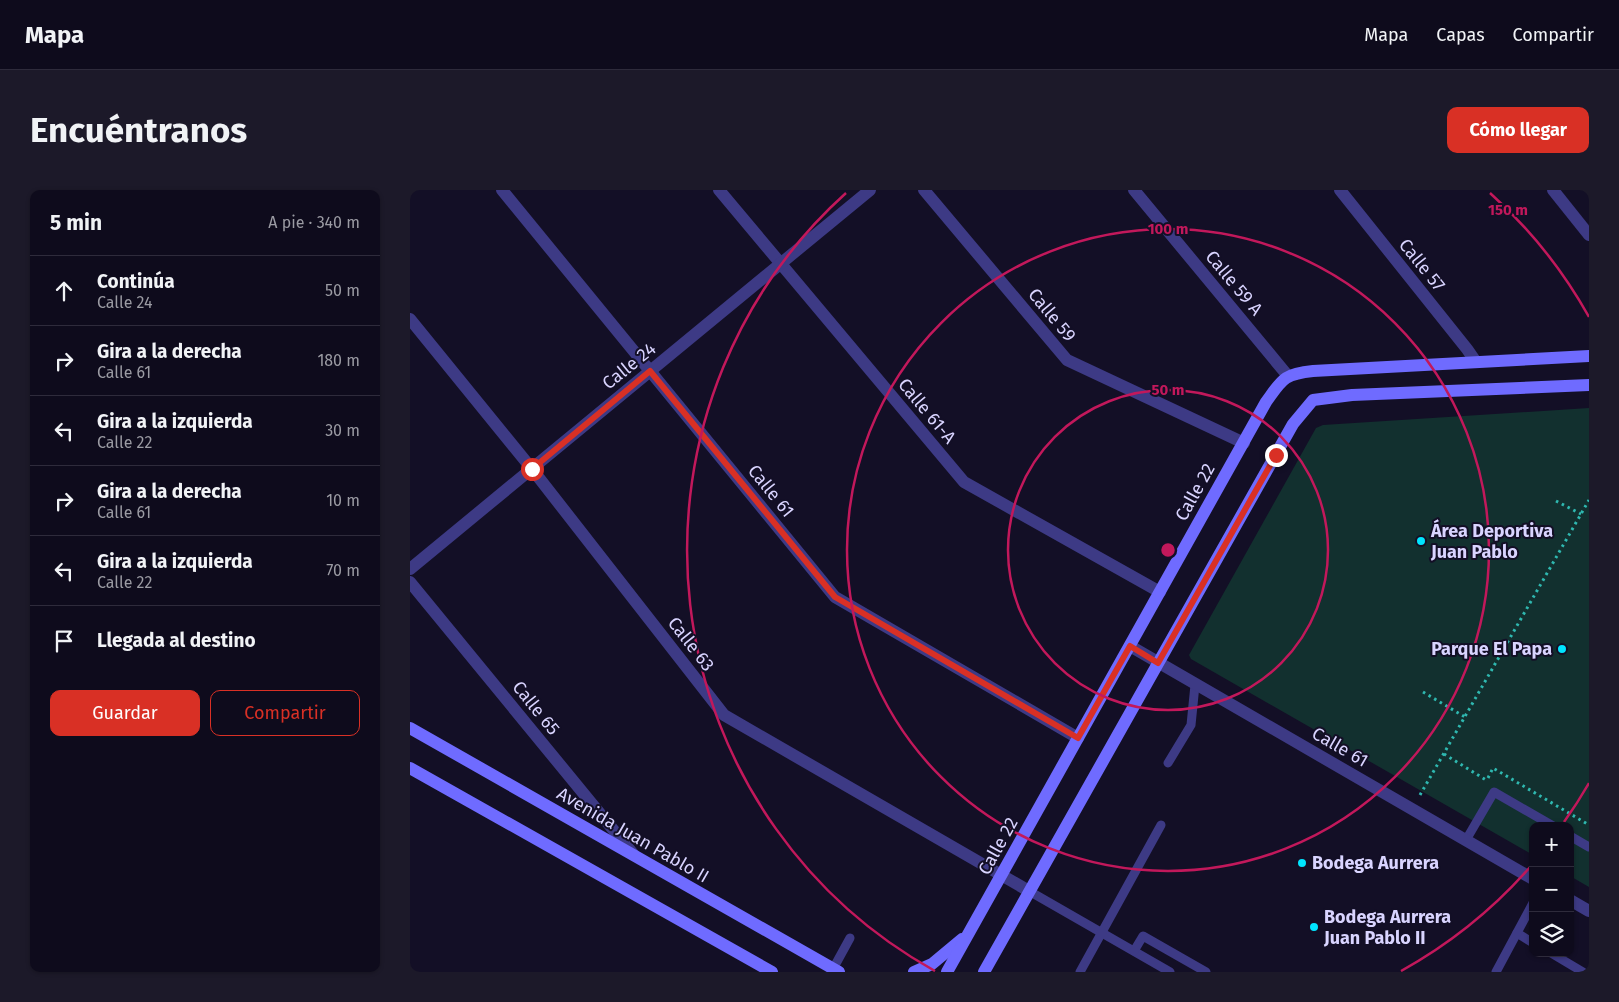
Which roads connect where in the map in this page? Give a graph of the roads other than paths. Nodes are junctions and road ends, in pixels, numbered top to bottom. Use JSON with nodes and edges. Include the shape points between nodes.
{"nodes":[{"id":1,"x":502,"y":190,"type":"edge"},
{"id":2,"x":719,"y":190,"type":"edge"},
{"id":3,"x":870,"y":190,"type":"edge"},
{"id":4,"x":924,"y":190,"type":"edge"},
{"id":5,"x":1134,"y":190,"type":"edge"},
{"id":6,"x":1340,"y":190,"type":"edge"},
{"id":7,"x":1553,"y":190,"type":"edge"},
{"id":8,"x":1589,"y":235,"type":"edge"},
{"id":9,"x":781,"y":264,"type":"junction"},
{"id":10,"x":410,"y":319,"type":"edge"},
{"id":11,"x":1589,"y":356,"type":"edge"},
{"id":12,"x":1476,"y":362,"type":"junction"},
{"id":13,"x":650,"y":371,"type":"junction"},
{"id":14,"x":1288,"y":376,"type":"junction"},
{"id":15,"x":1589,"y":385,"type":"edge"},
{"id":16,"x":1244,"y":443,"type":"junction"},
{"id":17,"x":532,"y":469,"type":"junction"},
{"id":18,"x":410,"y":569,"type":"edge"},
{"id":19,"x":410,"y":582,"type":"edge"},
{"id":20,"x":1160,"y":592,"type":"junction"},
{"id":21,"x":1130,"y":646,"type":"junction"},
{"id":22,"x":1158,"y":663,"type":"junction"},
{"id":23,"x":1196,"y":685,"type":"junction"},
{"id":24,"x":410,"y":728,"type":"edge"},
{"id":25,"x":1078,"y":738,"type":"junction"},
{"id":26,"x":1168,"y":763,"type":"dead end"},
{"id":27,"x":410,"y":768,"type":"edge"},
{"id":28,"x":1546,"y":822,"type":"edge"},
{"id":29,"x":1162,"y":825,"type":"dead end"},
{"id":30,"x":1574,"y":838,"type":"edge"},
{"id":31,"x":1466,"y":840,"type":"junction"},
{"id":32,"x":1589,"y":846,"type":"edge"},
{"id":33,"x":636,"y":857,"type":"junction"},
{"id":34,"x":1001,"y":875,"type":"junction"},
{"id":35,"x":1529,"y":876,"type":"edge"},
{"id":36,"x":1029,"y":891,"type":"junction"},
{"id":37,"x":1574,"y":902,"type":"edge"},
{"id":38,"x":1529,"y":911,"type":"edge"},
{"id":39,"x":1589,"y":911,"type":"edge"},
{"id":40,"x":969,"y":932,"type":"junction"},
{"id":41,"x":1102,"y":933,"type":"junction"},
{"id":42,"x":1517,"y":933,"type":"junction"},
{"id":43,"x":850,"y":938,"type":"dead end"},
{"id":44,"x":1529,"y":940,"type":"edge"},
{"id":45,"x":996,"y":950,"type":"junction"},
{"id":46,"x":1134,"y":951,"type":"junction"},
{"id":47,"x":1558,"y":957,"type":"edge"},
{"id":48,"x":836,"y":970,"type":"edge"},
{"id":49,"x":772,"y":972,"type":"edge"},
{"id":50,"x":914,"y":972,"type":"edge"},
{"id":51,"x":947,"y":972,"type":"edge"},
{"id":52,"x":984,"y":972,"type":"edge"},
{"id":53,"x":996,"y":972,"type":"edge"},
{"id":54,"x":1080,"y":972,"type":"edge"},
{"id":55,"x":1170,"y":972,"type":"edge"},
{"id":56,"x":1206,"y":972,"type":"edge"},
{"id":57,"x":1496,"y":972,"type":"edge"},
{"id":58,"x":1583,"y":972,"type":"edge"}],
"edges":[{"from":1,"to":13,"type":"street","name":"Calle 61"},
{"from":2,"to":9,"type":"street","name":"Calle 61-A"},
{"from":3,"to":9,"type":"street","name":"Calle 24"},
{"from":4,"to":16,"type":"street","name":"Calle 59","via":[[1067,360]]},
{"from":5,"to":14,"type":"street","name":"Calle 59 A"},
{"from":6,"to":12,"type":"street","name":"Calle 57"},
{"from":7,"to":8,"type":"street"},
{"from":9,"to":13,"type":"street","name":"Calle 24"},
{"from":9,"to":20,"type":"street","name":"Calle 61-A","via":[[964,482]]},
{"from":10,"to":17,"type":"street","name":"Calle 63"},
{"from":11,"to":12,"type":"street"},
{"from":12,"to":14,"type":"street","via":[[1313,371]]},
{"from":13,"to":17,"type":"street","name":"Calle 24"},
{"from":13,"to":25,"type":"street","name":"Calle 61","via":[[835,597]]},
{"from":14,"to":16,"type":"street","name":"Calle 22","via":[[1266,402]]},
{"from":15,"to":22,"type":"street","via":[[1352,395],[1313,400],[1293,424]]},
{"from":16,"to":20,"type":"street","name":"Calle 22"},
{"from":17,"to":18,"type":"street","name":"Calle 24"},
{"from":17,"to":34,"type":"street","name":"Calle 63","via":[[724,715]]},
{"from":19,"to":33,"type":"street","name":"Calle 65"},
{"from":20,"to":21,"type":"street","name":"Calle 22"},
{"from":21,"to":22,"type":"street","name":"Calle 61"},
{"from":21,"to":25,"type":"street","name":"Calle 22"},
{"from":22,"to":23,"type":"street","name":"Calle 61"},
{"from":22,"to":36,"type":"street"},
{"from":23,"to":26,"type":"lane","via":[[1191,725]]},
{"from":23,"to":31,"type":"street","name":"Calle 61"},
{"from":24,"to":33,"type":"street","name":"Avenida Juan Pablo II"},
{"from":25,"to":34,"type":"street","name":"Calle 22"},
{"from":27,"to":49,"type":"street"},
{"from":28,"to":31,"type":"lane","via":[[1494,792]]},
{"from":29,"to":41,"type":"lane"},
{"from":30,"to":32,"type":"lane"},
{"from":31,"to":35,"type":"street","name":"Calle 61"},
{"from":33,"to":48,"type":"street","name":"Avenida Juan Pablo II"},
{"from":34,"to":36,"type":"street","name":"Calle 63"},
{"from":34,"to":40,"type":"street","name":"Calle 22"},
{"from":36,"to":41,"type":"lane"},
{"from":36,"to":45,"type":"street"},
{"from":37,"to":39,"type":"street"},
{"from":38,"to":42,"type":"lane"},
{"from":40,"to":50,"type":"street","via":[[932,964]]},
{"from":40,"to":51,"type":"street","name":"Calle 22"},
{"from":41,"to":46,"type":"lane"},
{"from":41,"to":54,"type":"lane"},
{"from":42,"to":44,"type":"lane"},
{"from":42,"to":57,"type":"lane"},
{"from":43,"to":48,"type":"lane"},
{"from":45,"to":52,"type":"street"},
{"from":45,"to":53,"type":"street"},
{"from":46,"to":55,"type":"lane"},
{"from":46,"to":56,"type":"lane","via":[[1142,936]]},
{"from":47,"to":58,"type":"lane"}]}
